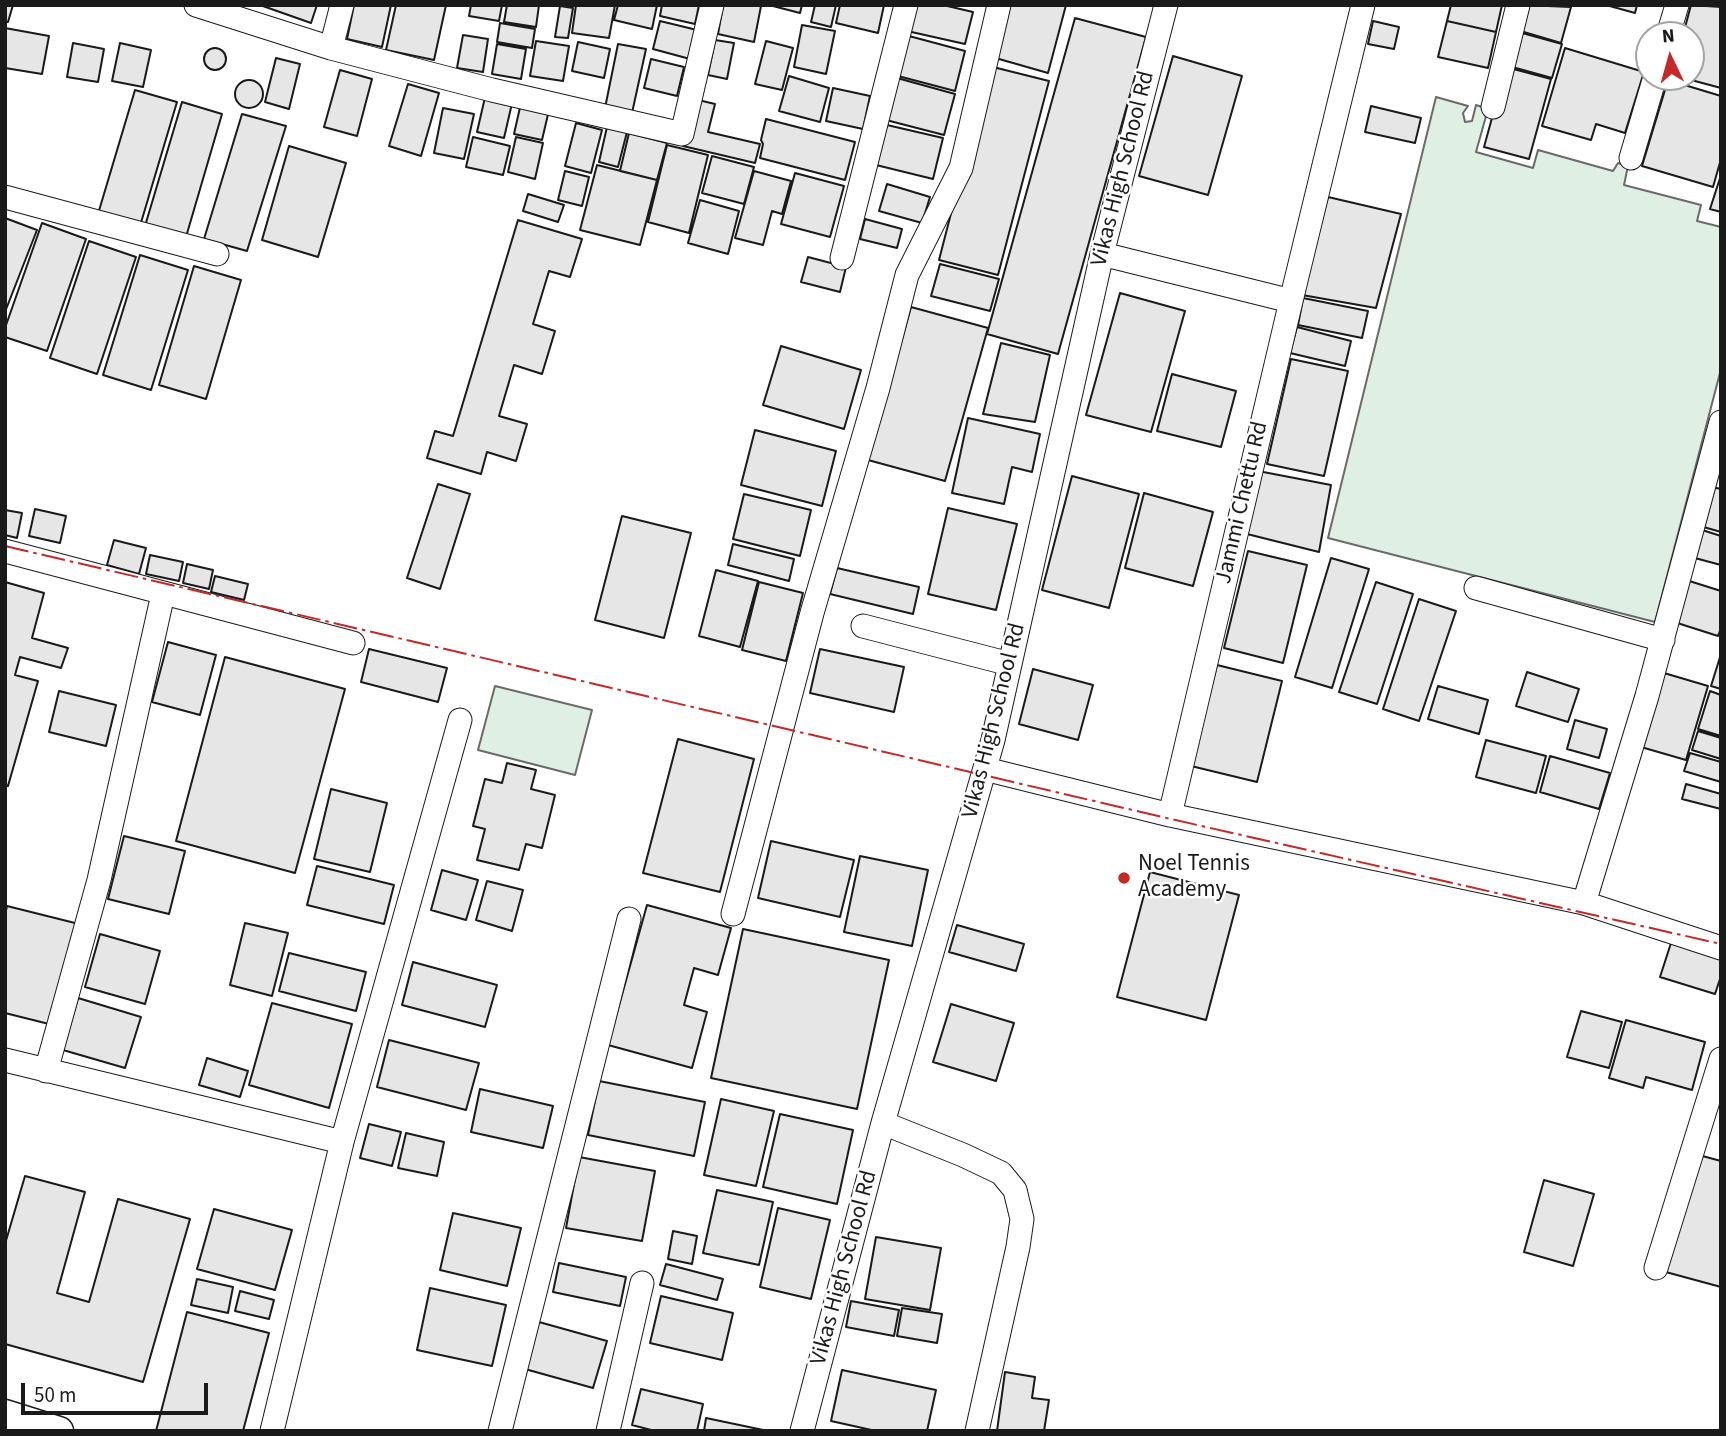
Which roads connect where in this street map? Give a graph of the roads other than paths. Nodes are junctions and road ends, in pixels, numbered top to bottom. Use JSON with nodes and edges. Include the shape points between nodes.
{"nodes":[{"id":1,"x":196,"y":5,"type":"edge"},
{"id":2,"x":342,"y":5,"type":"edge"},
{"id":3,"x":712,"y":5,"type":"edge"},
{"id":4,"x":906,"y":5,"type":"edge"},
{"id":5,"x":999,"y":5,"type":"edge"},
{"id":6,"x":1166,"y":5,"type":"edge"},
{"id":7,"x":1363,"y":5,"type":"edge"},
{"id":8,"x":1518,"y":5,"type":"edge"},
{"id":9,"x":331,"y":48,"type":"junction"},
{"id":10,"x":1651,"y":91,"type":"edge"},
{"id":11,"x":1493,"y":107,"type":"dead end"},
{"id":12,"x":1631,"y":158,"type":"dead end"},
{"id":13,"x":5,"y":197,"type":"edge"},
{"id":14,"x":217,"y":254,"type":"dead end"},
{"id":15,"x":1102,"y":254,"type":"junction"},
{"id":16,"x":842,"y":257,"type":"dead end"},
{"id":17,"x":1291,"y":301,"type":"junction"},
{"id":18,"x":1721,"y":422,"type":"edge"},
{"id":19,"x":5,"y":551,"type":"edge"},
{"id":20,"x":1476,"y":589,"type":"dead end"},
{"id":21,"x":163,"y":594,"type":"junction"},
{"id":22,"x":863,"y":626,"type":"dead end"},
{"id":23,"x":1663,"y":640,"type":"junction"},
{"id":24,"x":353,"y":643,"type":"dead end"},
{"id":25,"x":1010,"y":664,"type":"junction"},
{"id":26,"x":460,"y":720,"type":"dead end"},
{"id":27,"x":985,"y":769,"type":"junction"},
{"id":28,"x":1170,"y":815,"type":"junction"},
{"id":29,"x":1584,"y":903,"type":"junction"},
{"id":30,"x":733,"y":914,"type":"dead end"},
{"id":31,"x":629,"y":919,"type":"dead end"},
{"id":32,"x":1721,"y":948,"type":"edge"},
{"id":33,"x":1721,"y":1059,"type":"edge"},
{"id":34,"x":5,"y":1060,"type":"edge"},
{"id":35,"x":46,"y":1071,"type":"junction"},
{"id":36,"x":883,"y":1123,"type":"junction"},
{"id":37,"x":342,"y":1142,"type":"junction"},
{"id":38,"x":1656,"y":1268,"type":"dead end"},
{"id":39,"x":642,"y":1283,"type":"dead end"},
{"id":40,"x":5,"y":1414,"type":"edge"},
{"id":41,"x":59,"y":1431,"type":"edge"},
{"id":42,"x":272,"y":1431,"type":"edge"},
{"id":43,"x":500,"y":1431,"type":"edge"},
{"id":44,"x":608,"y":1431,"type":"edge"},
{"id":45,"x":802,"y":1431,"type":"edge"},
{"id":46,"x":977,"y":1431,"type":"edge"}],
"edges":[{"from":1,"to":9,"type":"street"},
{"from":2,"to":9,"type":"street"},
{"from":3,"to":9,"type":"street","via":[[682,134]]},
{"from":4,"to":16,"type":"street"},
{"from":5,"to":30,"type":"street","via":[[961,169],[907,275]]},
{"from":6,"to":15,"type":"street","name":"Vikas High School Rd"},
{"from":7,"to":17,"type":"street","name":"Jammi Chettu Rd"},
{"from":8,"to":11,"type":"street"},
{"from":10,"to":12,"type":"street"},
{"from":13,"to":14,"type":"street"},
{"from":15,"to":17,"type":"street"},
{"from":15,"to":25,"type":"street","name":"Vikas High School Rd"},
{"from":17,"to":28,"type":"street","name":"Jammi Chettu Rd"},
{"from":18,"to":23,"type":"street"},
{"from":19,"to":21,"type":"street"},
{"from":20,"to":23,"type":"street"},
{"from":21,"to":24,"type":"street"},
{"from":21,"to":35,"type":"street","via":[[99,880]]},
{"from":22,"to":25,"type":"street"},
{"from":23,"to":29,"type":"street"},
{"from":25,"to":27,"type":"street","name":"Vikas High School Rd"},
{"from":26,"to":37,"type":"street"},
{"from":27,"to":28,"type":"street"},
{"from":27,"to":36,"type":"street","name":"Vikas High School Rd"},
{"from":28,"to":29,"type":"street"},
{"from":29,"to":32,"type":"street"},
{"from":31,"to":43,"type":"street"},
{"from":33,"to":38,"type":"street"},
{"from":34,"to":35,"type":"street"},
{"from":35,"to":37,"type":"street"},
{"from":36,"to":45,"type":"street","name":"Vikas High School Rd"},
{"from":36,"to":46,"type":"street","via":[[1001,1173],[1015,1190],[1022,1219],[1018,1247]]},
{"from":37,"to":42,"type":"street"},
{"from":39,"to":44,"type":"street"},
{"from":40,"to":41,"type":"street"}]}
